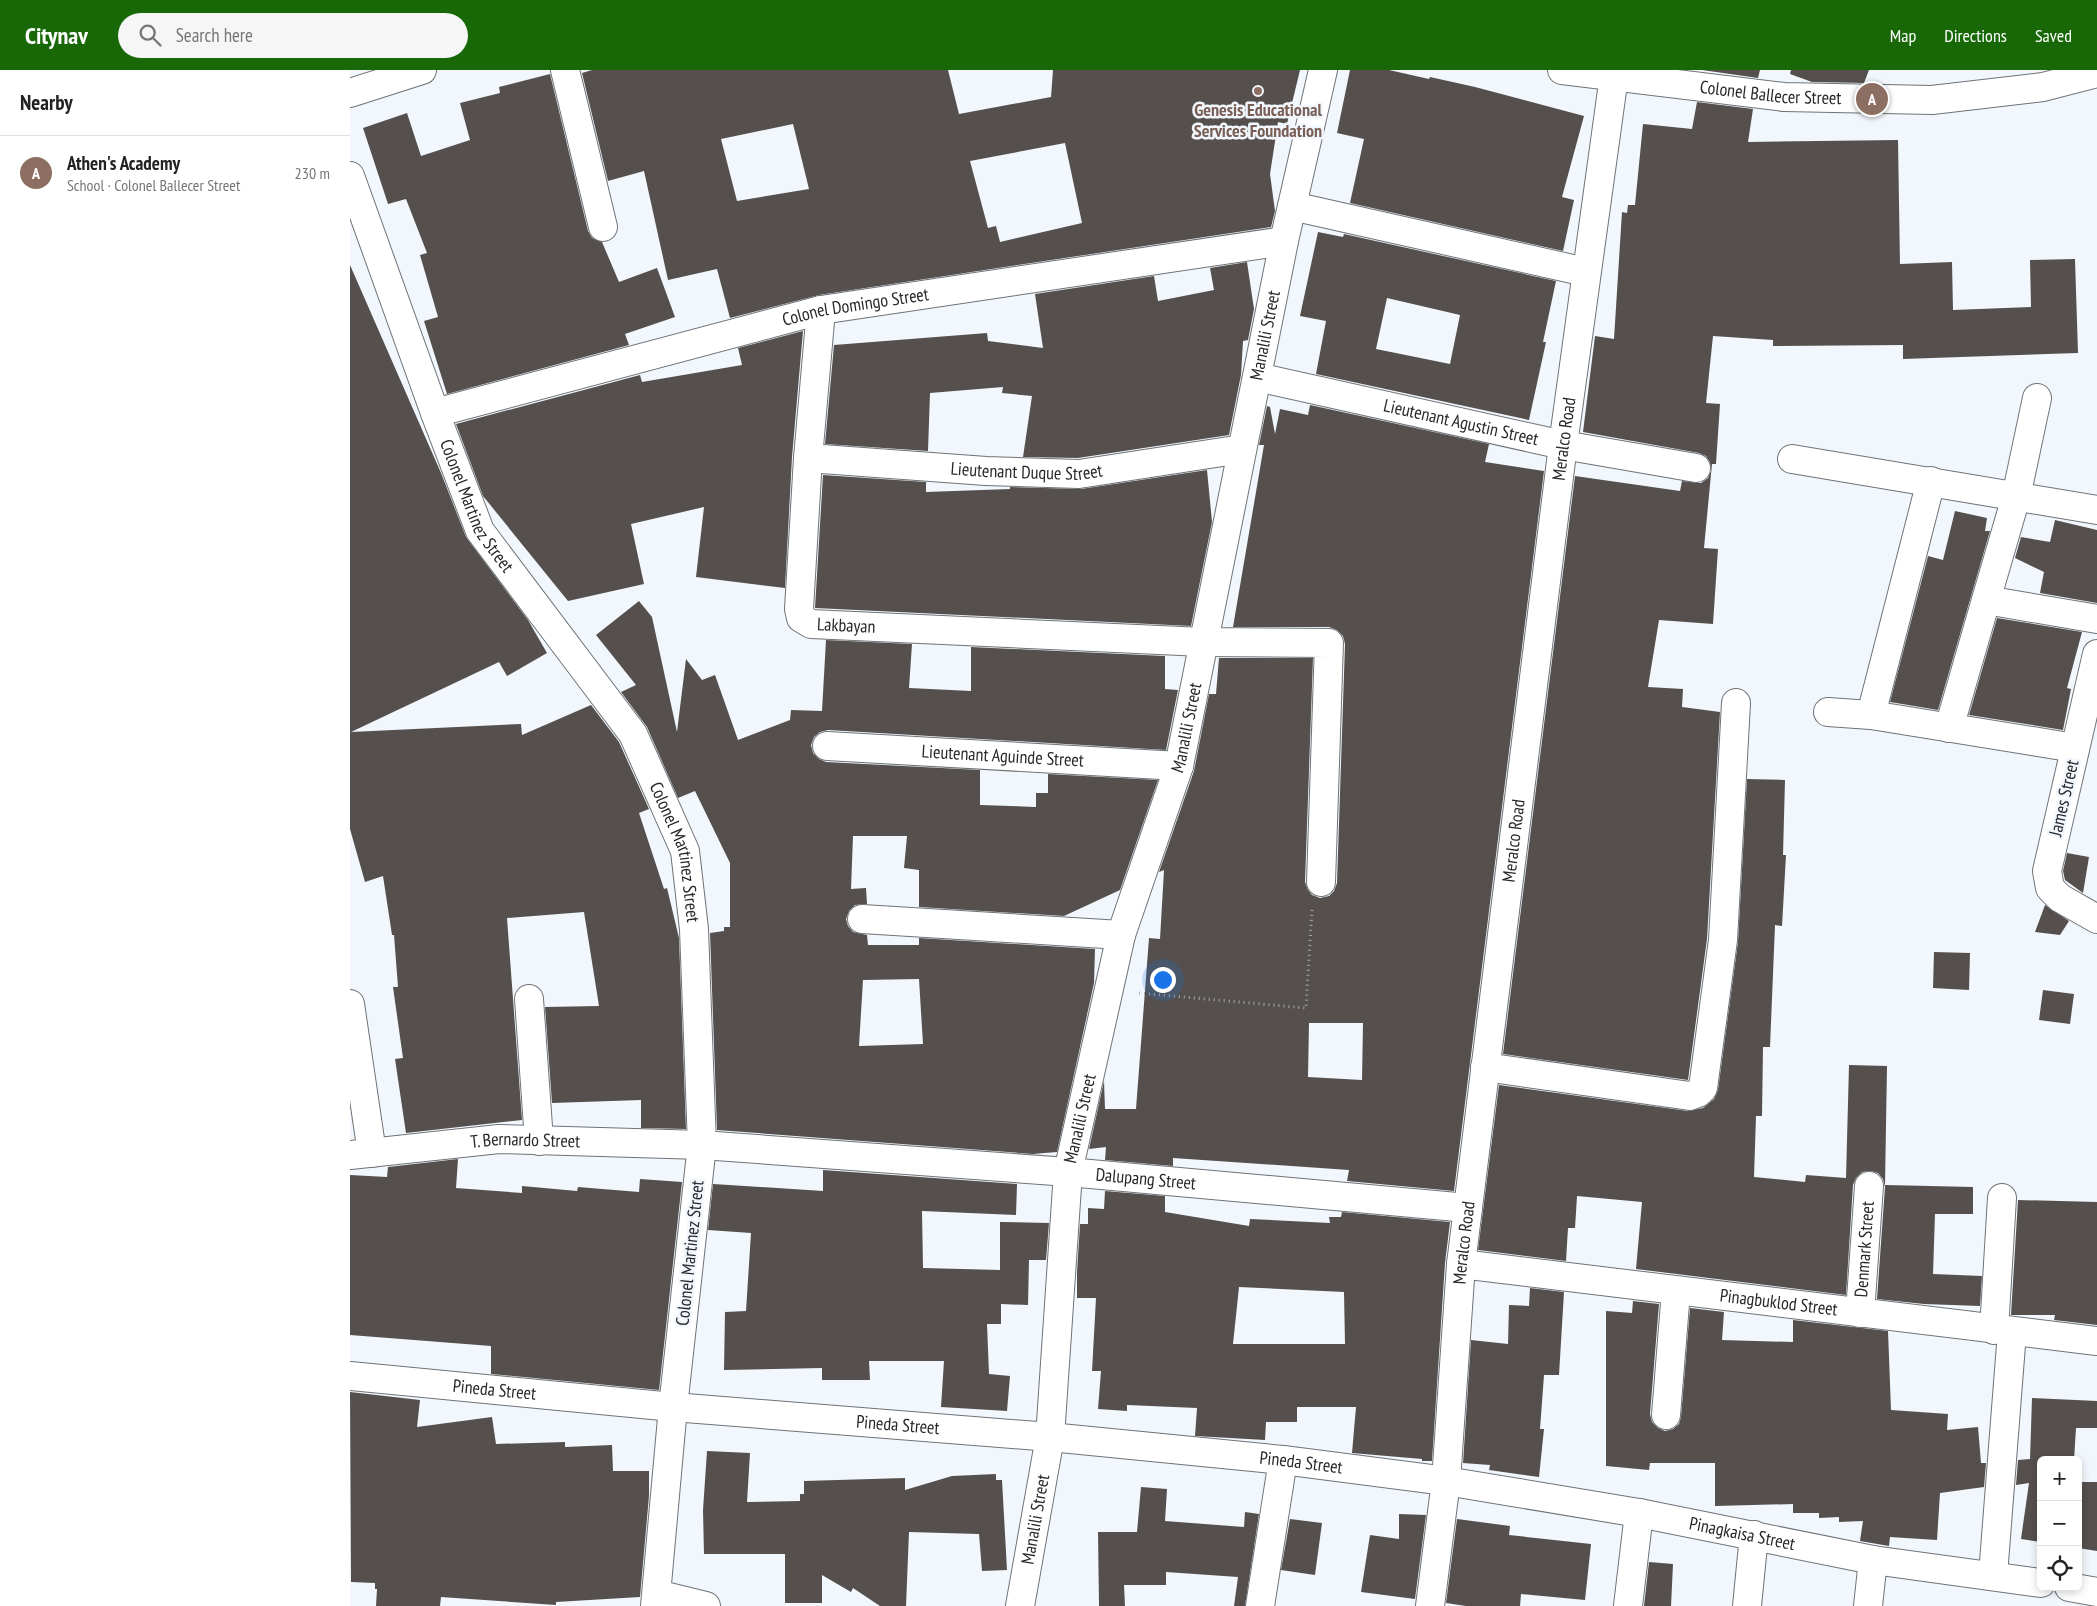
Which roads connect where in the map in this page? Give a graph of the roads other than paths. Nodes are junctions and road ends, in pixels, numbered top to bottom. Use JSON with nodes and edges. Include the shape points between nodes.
{"nodes":[{"id":1,"x":422,"y":70,"type":"edge"},
{"id":2,"x":565,"y":70,"type":"edge"},
{"id":3,"x":1323,"y":70,"type":"edge"},
{"id":4,"x":1562,"y":70,"type":"edge"},
{"id":5,"x":2097,"y":73,"type":"edge"},
{"id":6,"x":1617,"y":74,"type":"edge"},
{"id":7,"x":350,"y":93,"type":"edge"},
{"id":8,"x":350,"y":176,"type":"edge"},
{"id":9,"x":1292,"y":206,"type":"junction"},
{"id":10,"x":604,"y":227,"type":"dead end"},
{"id":11,"x":1284,"y":241,"type":"junction"},
{"id":12,"x":1586,"y":272,"type":"junction"},
{"id":13,"x":821,"y":310,"type":"junction"},
{"id":14,"x":1257,"y":377,"type":"junction"},
{"id":15,"x":2037,"y":398,"type":"dead end"},
{"id":16,"x":435,"y":413,"type":"junction"},
{"id":17,"x":1563,"y":445,"type":"junction"},
{"id":18,"x":1242,"y":449,"type":"junction"},
{"id":19,"x":808,"y":458,"type":"junction"},
{"id":20,"x":1792,"y":459,"type":"dead end"},
{"id":21,"x":1696,"y":468,"type":"dead end"},
{"id":22,"x":1931,"y":481,"type":"junction"},
{"id":23,"x":2016,"y":497,"type":"junction"},
{"id":24,"x":2097,"y":510,"type":"edge"},
{"id":25,"x":1986,"y":600,"type":"junction"},
{"id":26,"x":2097,"y":619,"type":"edge"},
{"id":27,"x":1202,"y":642,"type":"junction"},
{"id":28,"x":2097,"y":654,"type":"edge"},
{"id":29,"x":1736,"y":702,"type":"dead end"},
{"id":30,"x":1828,"y":712,"type":"dead end"},
{"id":31,"x":1871,"y":715,"type":"junction"},
{"id":32,"x":1949,"y":728,"type":"junction"},
{"id":33,"x":827,"y":746,"type":"dead end"},
{"id":34,"x":2075,"y":748,"type":"junction"},
{"id":35,"x":1179,"y":766,"type":"junction"},
{"id":36,"x":1321,"y":882,"type":"road end"},
{"id":37,"x":862,"y":919,"type":"dead end"},
{"id":38,"x":2097,"y":919,"type":"edge"},
{"id":39,"x":1121,"y":935,"type":"junction"},
{"id":40,"x":529,"y":999,"type":"dead end"},
{"id":41,"x":350,"y":1004,"type":"edge"},
{"id":42,"x":1485,"y":1068,"type":"junction"},
{"id":43,"x":539,"y":1141,"type":"junction"},
{"id":44,"x":702,"y":1145,"type":"junction"},
{"id":45,"x":361,"y":1154,"type":"edge"},
{"id":46,"x":1068,"y":1172,"type":"junction"},
{"id":47,"x":1869,"y":1186,"type":"dead end"},
{"id":48,"x":2002,"y":1198,"type":"dead end"},
{"id":49,"x":1468,"y":1208,"type":"junction"},
{"id":50,"x":1461,"y":1264,"type":"junction"},
{"id":51,"x":1676,"y":1290,"type":"junction"},
{"id":52,"x":1860,"y":1313,"type":"junction"},
{"id":53,"x":2003,"y":1331,"type":"junction"},
{"id":54,"x":2097,"y":1342,"type":"edge"},
{"id":55,"x":350,"y":1376,"type":"edge"},
{"id":56,"x":673,"y":1407,"type":"junction"},
{"id":57,"x":1666,"y":1415,"type":"dead end"},
{"id":58,"x":1050,"y":1437,"type":"junction"},
{"id":59,"x":1283,"y":1460,"type":"junction"},
{"id":60,"x":1446,"y":1481,"type":"junction"},
{"id":61,"x":1639,"y":1512,"type":"junction"},
{"id":62,"x":1754,"y":1535,"type":"junction"},
{"id":63,"x":1873,"y":1560,"type":"junction"},
{"id":64,"x":1993,"y":1575,"type":"junction"},
{"id":65,"x":2037,"y":1582,"type":"edge"},
{"id":66,"x":2082,"y":1589,"type":"edge"},
{"id":67,"x":2097,"y":1592,"type":"edge"},
{"id":68,"x":656,"y":1600,"type":"edge"},
{"id":69,"x":706,"y":1606,"type":"edge"},
{"id":70,"x":1020,"y":1606,"type":"edge"},
{"id":71,"x":1260,"y":1606,"type":"edge"},
{"id":72,"x":1430,"y":1606,"type":"edge"},
{"id":73,"x":1628,"y":1606,"type":"edge"},
{"id":74,"x":1747,"y":1606,"type":"edge"},
{"id":75,"x":1868,"y":1606,"type":"edge"}],
"edges":[{"from":1,"to":7,"type":"street"},
{"from":2,"to":10,"type":"street"},
{"from":3,"to":9,"type":"street","name":"Manalili Street"},
{"from":4,"to":6,"type":"street","name":"Colonel Ballecer Street"},
{"from":5,"to":6,"type":"street","name":"Colonel Ballecer Street","via":[[2044,86],[1932,100],[1784,97]]},
{"from":6,"to":12,"type":"street","name":"Meralco Road"},
{"from":8,"to":16,"type":"street","name":"Colonel Martinez Street"},
{"from":9,"to":11,"type":"street","name":"Manalili Street"},
{"from":9,"to":12,"type":"street"},
{"from":11,"to":13,"type":"street","name":"Colonel Domingo Street"},
{"from":11,"to":14,"type":"street","name":"Manalili Street"},
{"from":12,"to":17,"type":"street","name":"Meralco Road"},
{"from":13,"to":16,"type":"street","name":"Colonel Domingo Street"},
{"from":13,"to":19,"type":"street","name":"Lakbayan"},
{"from":14,"to":17,"type":"street","name":"Lieutenant Agustin Street"},
{"from":14,"to":18,"type":"street","name":"Manalili Street"},
{"from":15,"to":23,"type":"street"},
{"from":16,"to":44,"type":"street","name":"Colonel Martinez Street","via":[[480,530],[633,734],[685,851],[694,929]]},
{"from":17,"to":21,"type":"street","name":"Lieutenant Agustin Street"},
{"from":17,"to":42,"type":"street","name":"Meralco Road"},
{"from":18,"to":19,"type":"street","name":"Lieutenant Duque Street","via":[[1079,474]]},
{"from":18,"to":27,"type":"street","name":"Manalili Street"},
{"from":19,"to":27,"type":"street","name":"Lakbayan","via":[[799,609],[801,618],[811,624]]},
{"from":20,"to":22,"type":"street"},
{"from":22,"to":23,"type":"street"},
{"from":22,"to":31,"type":"street"},
{"from":23,"to":24,"type":"street"},
{"from":23,"to":25,"type":"street"},
{"from":25,"to":26,"type":"street"},
{"from":25,"to":32,"type":"street"},
{"from":27,"to":35,"type":"street","name":"Manalili Street"},
{"from":27,"to":36,"type":"street","via":[[1329,643]]},
{"from":28,"to":34,"type":"street","name":"James Street"},
{"from":29,"to":42,"type":"street","via":[[1722,940],[1703,1088],[1690,1096]]},
{"from":30,"to":31,"type":"street"},
{"from":31,"to":32,"type":"street"},
{"from":32,"to":34,"type":"street"},
{"from":33,"to":35,"type":"street","name":"Lieutenant Aguinde Street"},
{"from":34,"to":38,"type":"street","name":"James Street","via":[[2047,871],[2050,888],[2060,898]]},
{"from":35,"to":39,"type":"street","name":"Manalili Street"},
{"from":37,"to":39,"type":"street"},
{"from":39,"to":46,"type":"street","name":"Manalili Street"},
{"from":40,"to":43,"type":"street"},
{"from":41,"to":45,"type":"street"},
{"from":42,"to":49,"type":"street","name":"Meralco Road"},
{"from":43,"to":44,"type":"street","name":"T. Bernardo Street"},
{"from":43,"to":45,"type":"street","name":"T. Bernardo Street","via":[[499,1139]]},
{"from":44,"to":46,"type":"street","name":"Dalupang Street"},
{"from":44,"to":56,"type":"street","name":"Colonel Martinez Street"},
{"from":46,"to":49,"type":"street","name":"Dalupang Street"},
{"from":46,"to":58,"type":"street","name":"Manalili Street"},
{"from":47,"to":52,"type":"street","name":"Denmark Street"},
{"from":48,"to":53,"type":"street"},
{"from":49,"to":50,"type":"street","name":"Meralco Road"},
{"from":50,"to":51,"type":"street","name":"Pinagbuklod Street"},
{"from":50,"to":60,"type":"street","name":"Meralco Road"},
{"from":51,"to":52,"type":"street","name":"Pinagbuklod Street"},
{"from":51,"to":57,"type":"street"},
{"from":52,"to":53,"type":"street","name":"Pinagbuklod Street"},
{"from":53,"to":54,"type":"street","name":"Pinagbuklod Street"},
{"from":53,"to":64,"type":"street"},
{"from":55,"to":56,"type":"street","name":"Pineda Street"},
{"from":56,"to":58,"type":"street","name":"Pineda Street"},
{"from":56,"to":68,"type":"street","name":"Colonel Martinez Street"},
{"from":58,"to":59,"type":"street","name":"Pineda Street"},
{"from":58,"to":70,"type":"street","name":"Manalili Street"},
{"from":59,"to":60,"type":"street","name":"Pineda Street"},
{"from":59,"to":71,"type":"street"},
{"from":60,"to":61,"type":"street","name":"Pinagkaisa Street"},
{"from":60,"to":72,"type":"street","name":"Meralco Road"},
{"from":61,"to":62,"type":"street","name":"Pinagkaisa Street"},
{"from":61,"to":73,"type":"street"},
{"from":62,"to":63,"type":"street","name":"Pinagkaisa Street"},
{"from":62,"to":74,"type":"street"},
{"from":63,"to":64,"type":"street","name":"Pinagkaisa Street"},
{"from":63,"to":75,"type":"street"},
{"from":64,"to":65,"type":"street","name":"Pinagkaisa Street"},
{"from":66,"to":67,"type":"street"},
{"from":68,"to":69,"type":"street"}]}
